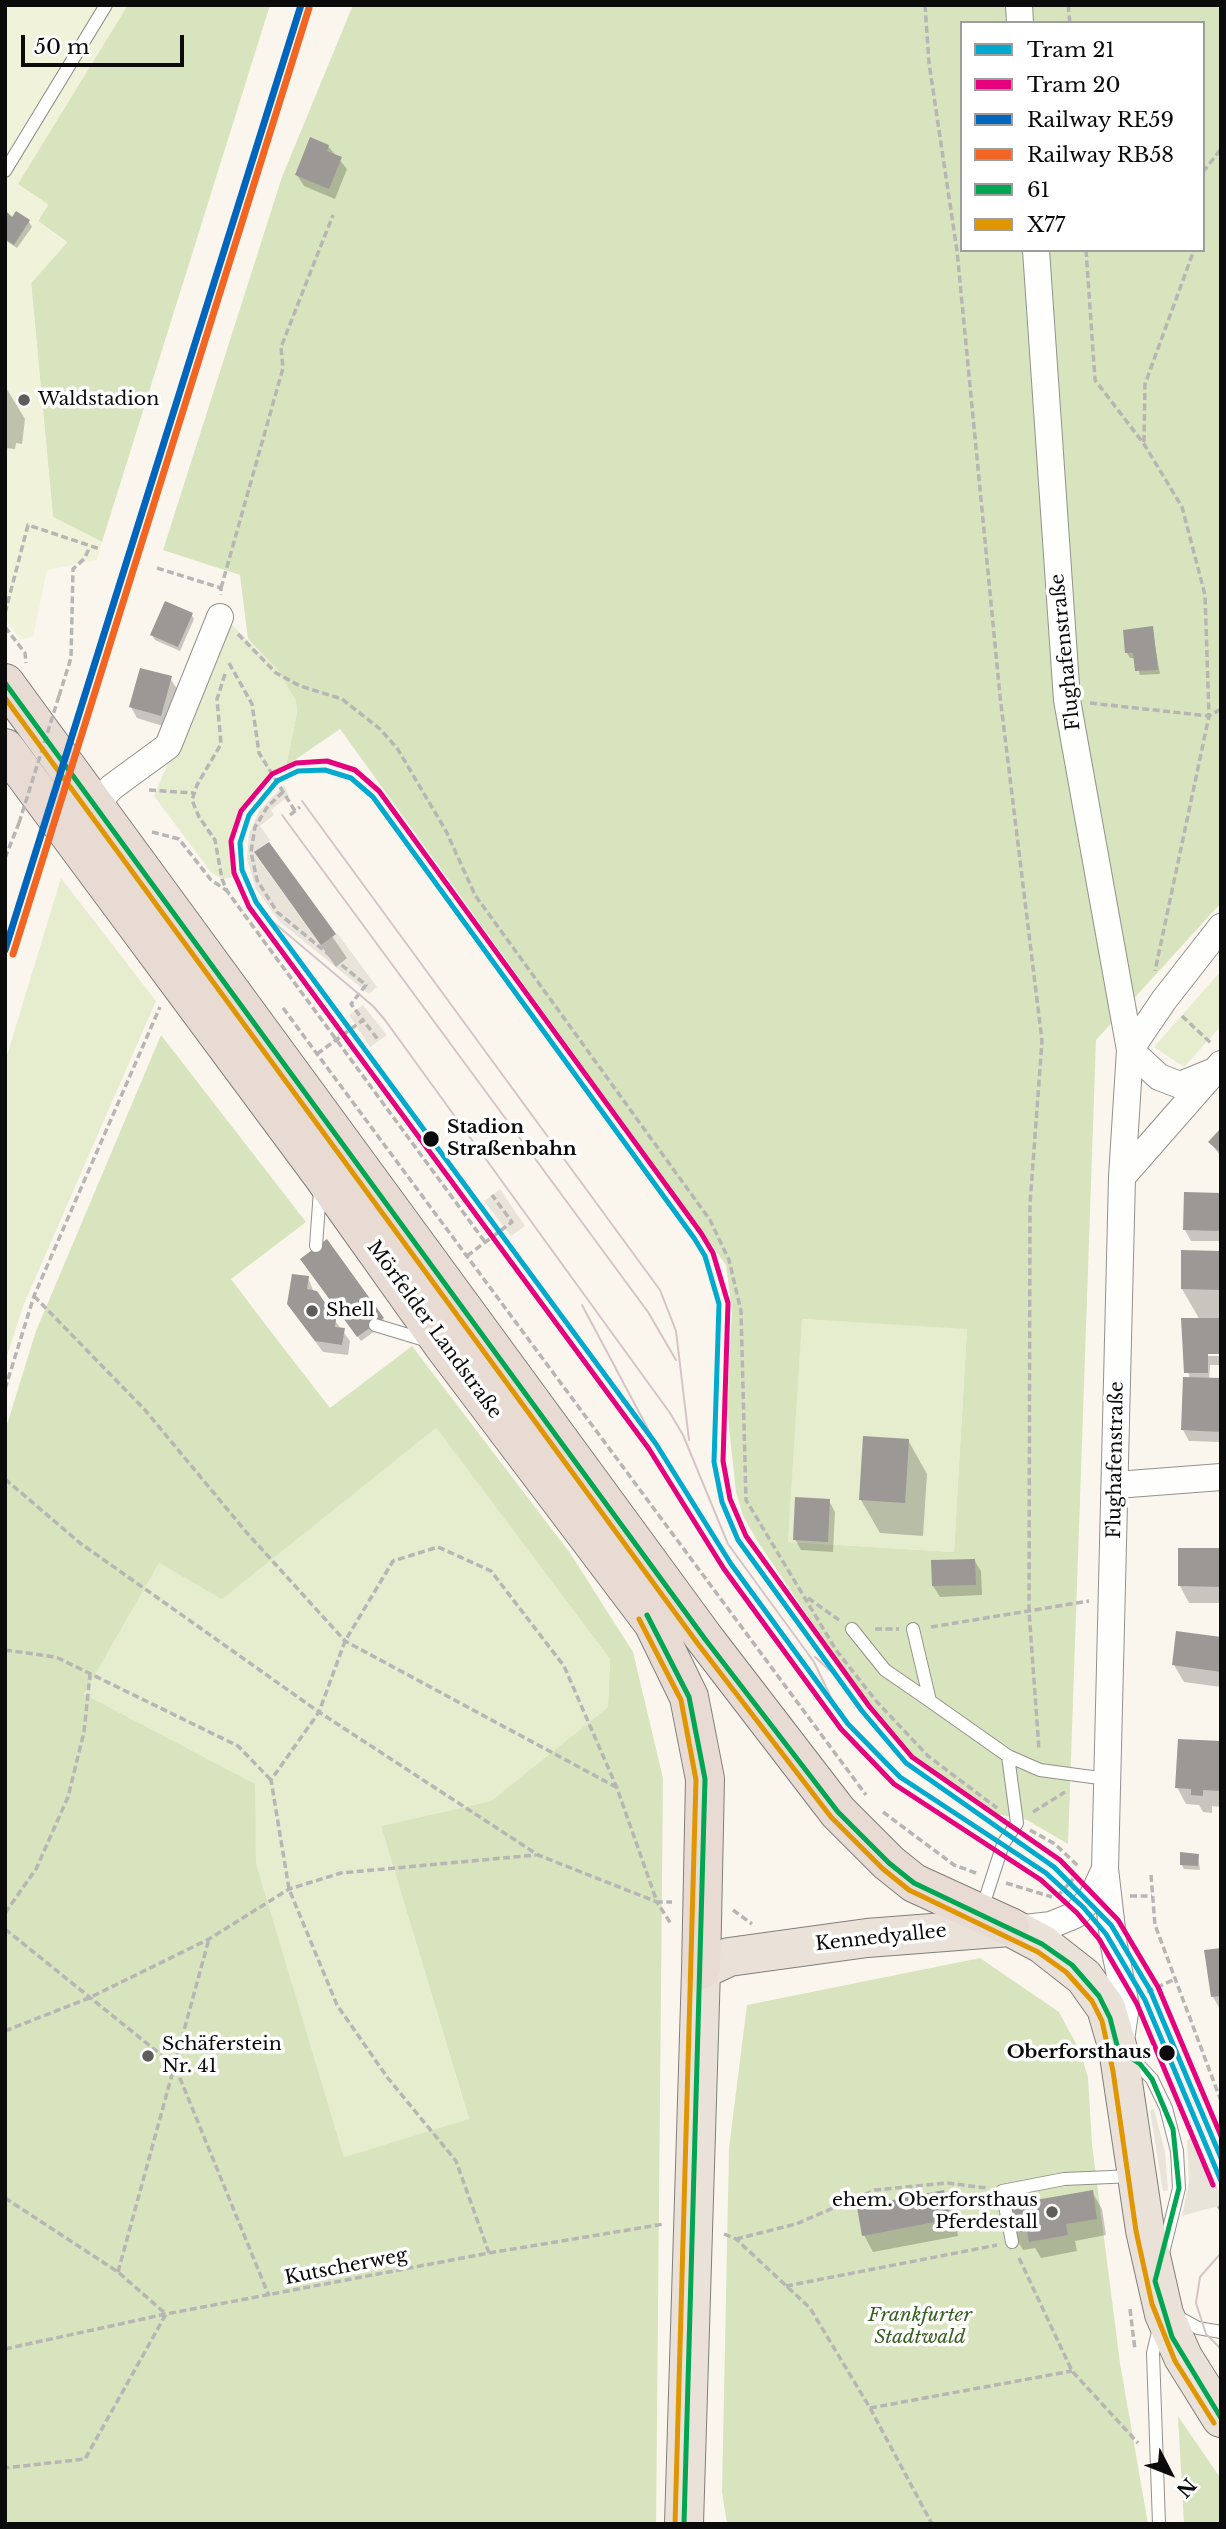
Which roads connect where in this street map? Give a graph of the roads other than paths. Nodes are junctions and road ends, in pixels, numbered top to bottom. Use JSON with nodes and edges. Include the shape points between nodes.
{"nodes":[{"id":1,"x":106,"y":5,"type":"edge"},
{"id":2,"x":5,"y":171,"type":"edge"},
{"id":3,"x":1036,"y":252,"type":"edge"},
{"id":4,"x":220,"y":617,"type":"road end"},
{"id":5,"x":16,"y":674,"type":"edge"},
{"id":6,"x":5,"y":748,"type":"edge"},
{"id":7,"x":95,"y":805,"type":"junction"},
{"id":8,"x":1221,"y":927,"type":"edge"},
{"id":9,"x":1130,"y":1050,"type":"junction"},
{"id":10,"x":1219,"y":1062,"type":"edge"},
{"id":11,"x":321,"y":1175,"type":"junction"},
{"id":12,"x":1122,"y":1177,"type":"junction"},
{"id":13,"x":316,"y":1246,"type":"dead end"},
{"id":14,"x":375,"y":1325,"type":"dead end"},
{"id":15,"x":443,"y":1346,"type":"junction"},
{"id":16,"x":1221,"y":1477,"type":"edge"},
{"id":17,"x":1116,"y":1485,"type":"junction"},
{"id":18,"x":852,"y":1629,"type":"road end"},
{"id":19,"x":913,"y":1629,"type":"road end"},
{"id":20,"x":930,"y":1701,"type":"junction"},
{"id":21,"x":1008,"y":1756,"type":"junction"},
{"id":22,"x":1098,"y":1778,"type":"junction"},
{"id":23,"x":1093,"y":1869,"type":"junction"},
{"id":24,"x":999,"y":1912,"type":"junction"},
{"id":25,"x":701,"y":1970,"type":"junction"},
{"id":26,"x":1118,"y":2049,"type":"junction"},
{"id":27,"x":1139,"y":2175,"type":"junction"},
{"id":28,"x":1012,"y":2242,"type":"road end"},
{"id":29,"x":1152,"y":2301,"type":"junction"},
{"id":30,"x":1221,"y":2332,"type":"edge"},
{"id":31,"x":1221,"y":2418,"type":"edge"},
{"id":32,"x":684,"y":2524,"type":"edge"},
{"id":33,"x":1159,"y":2524,"type":"edge"}],
"edges":[{"from":1,"to":2,"type":"lane"},
{"from":3,"to":9,"type":"street","name":"Flughafenstraße","via":[[1067,700]]},
{"from":4,"to":7,"type":"street","via":[[168,746]]},
{"from":5,"to":7,"type":"highway","name":"Mörfelder Landstraße"},
{"from":6,"to":11,"type":"highway","name":"Mörfelder Landstraße"},
{"from":7,"to":24,"type":"highway","name":"Mörfelder Landstraße","via":[[705,1639],[838,1812],[914,1883]]},
{"from":8,"to":9,"type":"street","via":[[1158,991]]},
{"from":9,"to":10,"type":"street","via":[[1159,1077],[1180,1085]]},
{"from":9,"to":12,"type":"street","name":"Flughafenstraße"},
{"from":10,"to":12,"type":"street"},
{"from":11,"to":13,"type":"lane"},
{"from":11,"to":15,"type":"highway","name":"Mörfelder Landstraße"},
{"from":12,"to":17,"type":"street","name":"Flughafenstraße"},
{"from":14,"to":15,"type":"lane"},
{"from":15,"to":25,"type":"highway","name":"Mörfelder Landstraße","via":[[653,1623],[689,1697],[705,1779]]},
{"from":16,"to":17,"type":"street"},
{"from":17,"to":22,"type":"street","name":"Flughafenstraße"},
{"from":18,"to":20,"type":"lane","via":[[885,1670]]},
{"from":19,"to":20,"type":"lane"},
{"from":20,"to":21,"type":"lane"},
{"from":21,"to":22,"type":"lane","via":[[1040,1770]]},
{"from":21,"to":24,"type":"lane","via":[[1017,1823],[1003,1844]]},
{"from":22,"to":23,"type":"street","name":"Flughafenstraße"},
{"from":23,"to":24,"type":"street","name":"Flughafenstraße","via":[[1092,1897],[1075,1915],[1051,1925]]},
{"from":23,"to":26,"type":"street","name":"Flughafenstraße","via":[[1126,2006]]},
{"from":24,"to":25,"type":"main road","name":"Kennedyallee","via":[[867,1938],[729,1957]]},
{"from":24,"to":26,"type":"main road","via":[[1092,1986],[1106,2008]]},
{"from":25,"to":32,"type":"main road"},
{"from":26,"to":27,"type":"main road"},
{"from":26,"to":29,"type":"lane","via":[[1152,2079],[1166,2108],[1177,2151],[1179,2188]]},
{"from":27,"to":28,"type":"lane","via":[[1064,2179],[1002,2191]]},
{"from":27,"to":29,"type":"main road"},
{"from":29,"to":30,"type":"lane","via":[[1191,2325]]},
{"from":29,"to":31,"type":"main road"},
{"from":29,"to":33,"type":"lane"}]}
